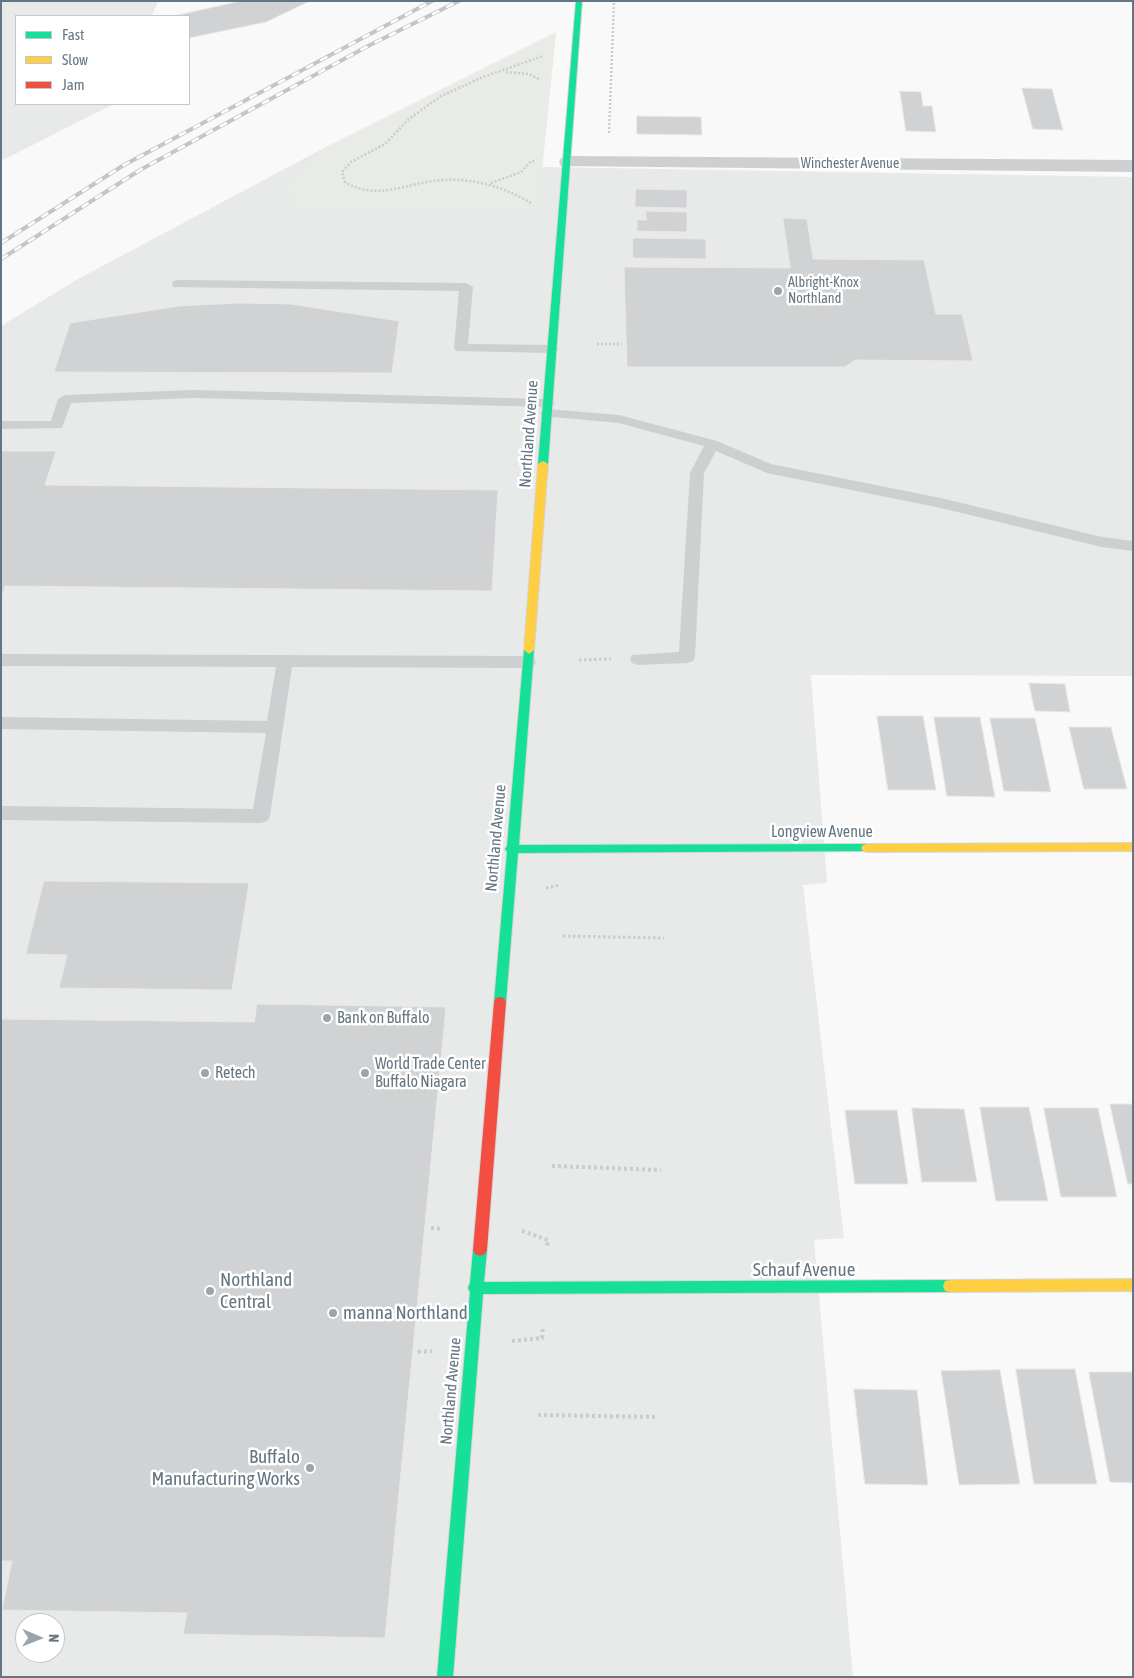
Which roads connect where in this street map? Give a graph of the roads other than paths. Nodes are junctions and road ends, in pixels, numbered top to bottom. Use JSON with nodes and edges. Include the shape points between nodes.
{"nodes":[{"id":1,"x":579,"y":1,"type":"edge"},
{"id":2,"x":568,"y":162,"type":"junction"},
{"id":3,"x":1133,"y":166,"type":"edge"},
{"id":4,"x":178,"y":284,"type":"dead end"},
{"id":5,"x":552,"y":349,"type":"junction"},
{"id":6,"x":548,"y":408,"type":"junction"},
{"id":7,"x":1,"y":425,"type":"edge"},
{"id":8,"x":712,"y":444,"type":"junction"},
{"id":9,"x":1133,"y":546,"type":"edge"},
{"id":10,"x":638,"y":659,"type":"dead end"},
{"id":11,"x":1,"y":660,"type":"edge"},
{"id":12,"x":285,"y":661,"type":"junction"},
{"id":13,"x":528,"y":662,"type":"junction"},
{"id":14,"x":1,"y":722,"type":"edge"},
{"id":15,"x":275,"y":727,"type":"junction"},
{"id":16,"x":1,"y":813,"type":"edge"},
{"id":17,"x":1133,"y":847,"type":"edge"},
{"id":18,"x":512,"y":849,"type":"junction"},
{"id":19,"x":1133,"y":1285,"type":"edge"},
{"id":20,"x":475,"y":1288,"type":"junction"},
{"id":21,"x":444,"y":1677,"type":"edge"}],
"edges":[{"from":1,"to":2,"type":"street","name":"Northland Avenue"},
{"from":2,"to":3,"type":"street","name":"Winchester Avenue"},
{"from":2,"to":5,"type":"street","name":"Northland Avenue"},
{"from":4,"to":5,"type":"lane","via":[[466,287],[461,348]]},
{"from":5,"to":6,"type":"street","name":"Northland Avenue"},
{"from":6,"to":7,"type":"lane","via":[[193,394],[66,398],[57,425]]},
{"from":6,"to":8,"type":"lane","via":[[619,419]]},
{"from":6,"to":13,"type":"street","name":"Northland Avenue"},
{"from":8,"to":9,"type":"lane","via":[[767,468],[871,487],[1102,542]]},
{"from":8,"to":10,"type":"lane","via":[[697,473],[687,657]]},
{"from":11,"to":12,"type":"lane"},
{"from":12,"to":13,"type":"lane"},
{"from":12,"to":15,"type":"lane"},
{"from":13,"to":18,"type":"street","name":"Northland Avenue"},
{"from":14,"to":15,"type":"lane"},
{"from":15,"to":16,"type":"lane","via":[[261,816]]},
{"from":17,"to":18,"type":"street","name":"Longview Avenue"},
{"from":18,"to":20,"type":"street","name":"Northland Avenue"},
{"from":19,"to":20,"type":"street","name":"Schauf Avenue"},
{"from":20,"to":21,"type":"street","name":"Northland Avenue"}]}
